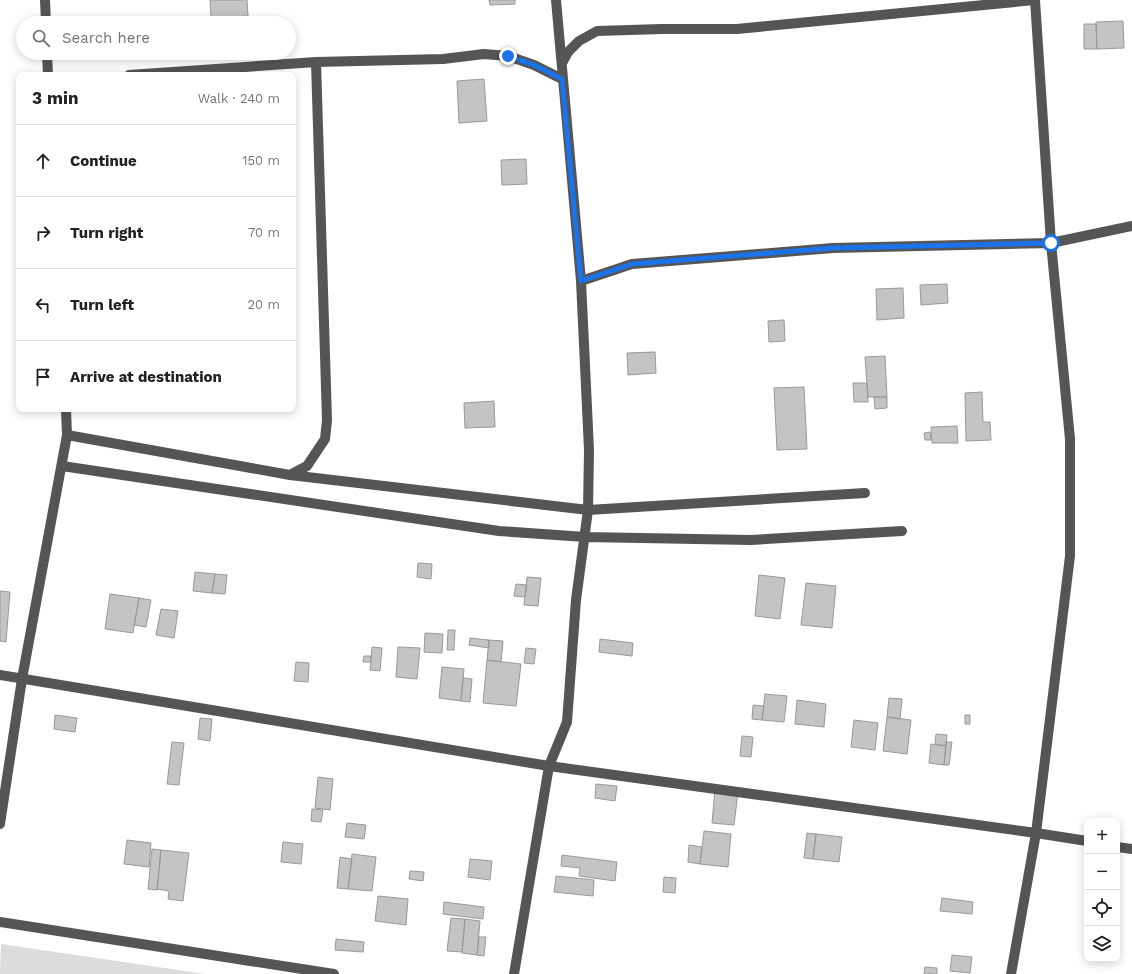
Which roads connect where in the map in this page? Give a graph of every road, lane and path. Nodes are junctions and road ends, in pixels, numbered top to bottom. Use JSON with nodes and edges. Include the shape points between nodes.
{"nodes":[{"id":1,"x":45,"y":0,"type":"edge"},
{"id":2,"x":556,"y":0,"type":"edge"},
{"id":3,"x":46,"y":16,"type":"edge"},
{"id":4,"x":48,"y":60,"type":"edge"},
{"id":5,"x":316,"y":62,"type":"junction"},
{"id":6,"x":562,"y":63,"type":"junction"},
{"id":7,"x":48,"y":72,"type":"edge"},
{"id":8,"x":172,"y":72,"type":"edge"},
{"id":9,"x":562,"y":79,"type":"junction"},
{"id":10,"x":1132,"y":226,"type":"edge"},
{"id":11,"x":1051,"y":243,"type":"junction"},
{"id":12,"x":581,"y":281,"type":"junction"},
{"id":13,"x":66,"y":412,"type":"edge"},
{"id":14,"x":67,"y":434,"type":"junction"},
{"id":15,"x":62,"y":466,"type":"junction"},
{"id":16,"x":290,"y":475,"type":"junction"},
{"id":17,"x":865,"y":493,"type":"dead end"},
{"id":18,"x":588,"y":510,"type":"junction"},
{"id":19,"x":902,"y":531,"type":"dead end"},
{"id":20,"x":585,"y":537,"type":"junction"},
{"id":21,"x":0,"y":675,"type":"edge"},
{"id":22,"x":22,"y":679,"type":"junction"},
{"id":23,"x":549,"y":766,"type":"junction"},
{"id":24,"x":0,"y":824,"type":"edge"},
{"id":25,"x":1036,"y":833,"type":"junction"},
{"id":26,"x":1084,"y":841,"type":"edge"},
{"id":27,"x":1120,"y":847,"type":"edge"},
{"id":28,"x":1132,"y":849,"type":"edge"},
{"id":29,"x":0,"y":922,"type":"edge"},
{"id":30,"x":334,"y":974,"type":"edge"},
{"id":31,"x":514,"y":974,"type":"edge"},
{"id":32,"x":1011,"y":974,"type":"edge"}],
"edges":[{"from":1,"to":3,"type":"street"},
{"from":2,"to":6,"type":"street"},
{"from":4,"to":7,"type":"street"},
{"from":5,"to":8,"type":"street"},
{"from":5,"to":9,"type":"street","via":[[443,59],[484,54],[508,56]]},
{"from":5,"to":16,"type":"street","via":[[327,420],[324,439],[307,466]]},
{"from":6,"to":9,"type":"street"},
{"from":6,"to":11,"type":"street","via":[[579,41],[598,31],[737,29],[1035,0]]},
{"from":9,"to":12,"type":"street"},
{"from":10,"to":11,"type":"street"},
{"from":11,"to":12,"type":"street","via":[[833,248],[632,264]]},
{"from":11,"to":25,"type":"street","via":[[1070,439],[1070,556]]},
{"from":12,"to":18,"type":"street","via":[[589,450]]},
{"from":13,"to":14,"type":"street"},
{"from":14,"to":15,"type":"street"},
{"from":14,"to":16,"type":"street"},
{"from":15,"to":20,"type":"street","via":[[499,531]]},
{"from":15,"to":22,"type":"street"},
{"from":16,"to":18,"type":"street"},
{"from":17,"to":18,"type":"street"},
{"from":18,"to":20,"type":"street"},
{"from":19,"to":20,"type":"street","via":[[751,540]]},
{"from":20,"to":23,"type":"street","via":[[576,600],[567,722]]},
{"from":21,"to":22,"type":"street"},
{"from":22,"to":23,"type":"street"},
{"from":22,"to":24,"type":"street"},
{"from":23,"to":25,"type":"street"},
{"from":23,"to":31,"type":"street"},
{"from":25,"to":26,"type":"street"},
{"from":25,"to":32,"type":"street"},
{"from":27,"to":28,"type":"street"},
{"from":29,"to":30,"type":"street"}]}
